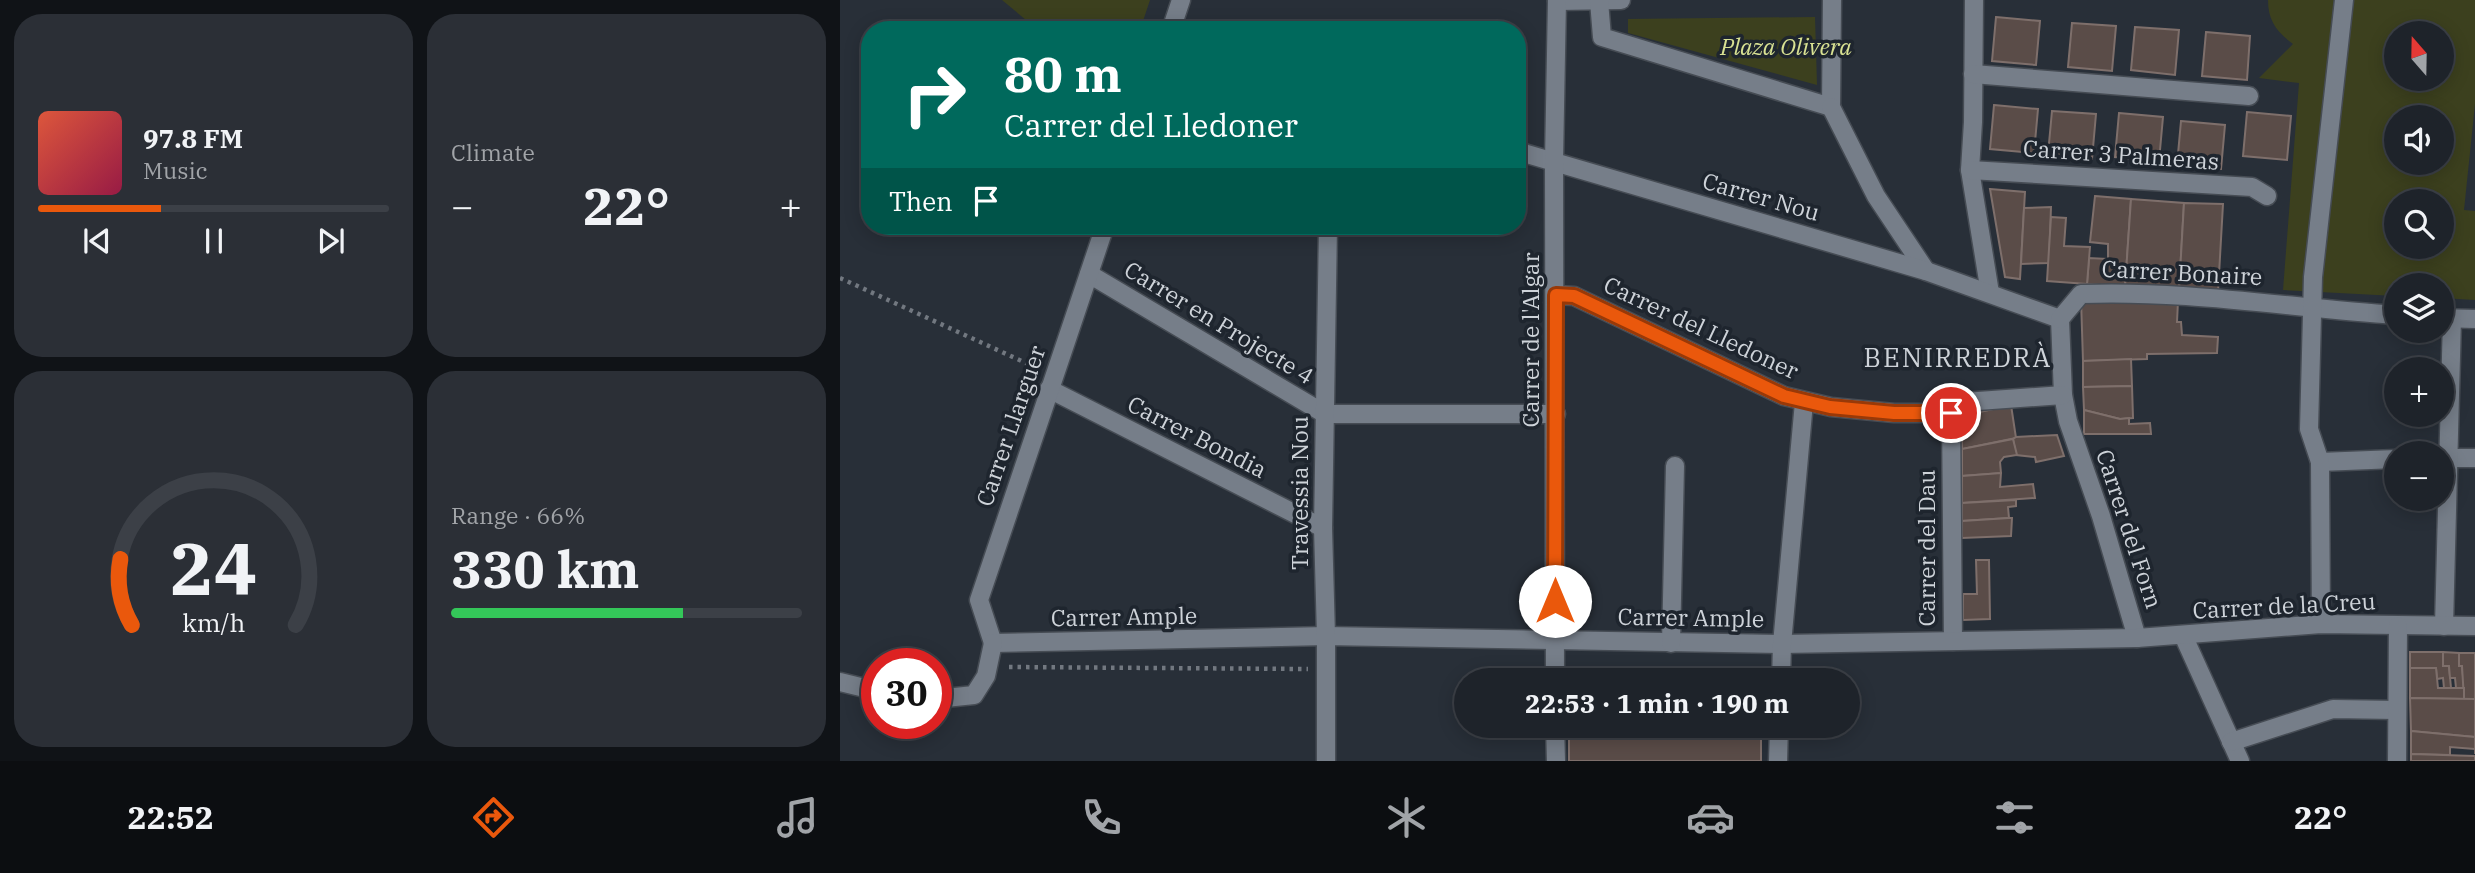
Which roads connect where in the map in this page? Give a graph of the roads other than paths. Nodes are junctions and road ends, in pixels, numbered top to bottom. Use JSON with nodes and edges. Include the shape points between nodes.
{"nodes":[{"id":1,"x":1181,"y":0,"type":"edge"},
{"id":2,"x":1557,"y":0,"type":"edge"},
{"id":3,"x":1621,"y":0,"type":"edge"},
{"id":4,"x":1832,"y":0,"type":"edge"},
{"id":5,"x":1974,"y":0,"type":"edge"},
{"id":6,"x":2344,"y":0,"type":"edge"},
{"id":7,"x":1599,"y":1,"type":"edge"},
{"id":8,"x":1174,"y":21,"type":"edge"},
{"id":9,"x":1973,"y":74,"type":"junction"},
{"id":10,"x":2249,"y":96,"type":"dead end"},
{"id":11,"x":1831,"y":107,"type":"junction"},
{"id":12,"x":1526,"y":154,"type":"edge"},
{"id":13,"x":1554,"y":161,"type":"junction"},
{"id":14,"x":1970,"y":170,"type":"junction"},
{"id":15,"x":2267,"y":196,"type":"dead end"},
{"id":16,"x":1102,"y":235,"type":"edge"},
{"id":17,"x":1328,"y":235,"type":"edge"},
{"id":18,"x":1926,"y":271,"type":"junction"},
{"id":19,"x":1089,"y":274,"type":"junction"},
{"id":20,"x":1990,"y":293,"type":"junction"},
{"id":21,"x":1556,"y":295,"type":"junction"},
{"id":22,"x":2312,"y":309,"type":"junction"},
{"id":23,"x":2384,"y":314,"type":"edge"},
{"id":24,"x":2454,"y":318,"type":"edge"},
{"id":25,"x":2060,"y":319,"type":"junction"},
{"id":26,"x":2475,"y":319,"type":"edge"},
{"id":27,"x":2446,"y":343,"type":"edge"},
{"id":28,"x":1052,"y":382,"type":"junction"},
{"id":29,"x":2063,"y":395,"type":"junction"},
{"id":30,"x":1804,"y":402,"type":"junction"},
{"id":31,"x":1951,"y":413,"type":"junction"},
{"id":32,"x":1325,"y":414,"type":"junction"},
{"id":33,"x":1556,"y":414,"type":"junction"},
{"id":34,"x":2446,"y":441,"type":"edge"},
{"id":35,"x":2454,"y":458,"type":"edge"},
{"id":36,"x":2475,"y":458,"type":"edge"},
{"id":37,"x":2384,"y":459,"type":"edge"},
{"id":38,"x":2320,"y":462,"type":"junction"},
{"id":39,"x":1675,"y":466,"type":"dead end"},
{"id":40,"x":2445,"y":511,"type":"edge"},
{"id":41,"x":1323,"y":528,"type":"junction"},
{"id":42,"x":2321,"y":624,"type":"junction"},
{"id":43,"x":2398,"y":626,"type":"junction"},
{"id":44,"x":2444,"y":626,"type":"junction"},
{"id":45,"x":2475,"y":626,"type":"edge"},
{"id":46,"x":2183,"y":635,"type":"junction"},
{"id":47,"x":1326,"y":636,"type":"junction"},
{"id":48,"x":2137,"y":638,"type":"junction"},
{"id":49,"x":1555,"y":641,"type":"junction"},
{"id":50,"x":1953,"y":641,"type":"junction"},
{"id":51,"x":993,"y":643,"type":"junction"},
{"id":52,"x":1671,"y":643,"type":"junction"},
{"id":53,"x":1782,"y":644,"type":"junction"},
{"id":54,"x":1555,"y":668,"type":"edge"},
{"id":55,"x":1781,"y":668,"type":"edge"},
{"id":56,"x":840,"y":682,"type":"edge"},
{"id":57,"x":861,"y":687,"type":"edge"},
{"id":58,"x":952,"y":697,"type":"edge"},
{"id":59,"x":2396,"y":710,"type":"junction"},
{"id":60,"x":1555,"y":738,"type":"edge"},
{"id":61,"x":1780,"y":738,"type":"edge"},
{"id":62,"x":2231,"y":742,"type":"junction"},
{"id":63,"x":1326,"y":761,"type":"edge"},
{"id":64,"x":1556,"y":761,"type":"edge"},
{"id":65,"x":1779,"y":761,"type":"edge"},
{"id":66,"x":2240,"y":761,"type":"edge"},
{"id":67,"x":2397,"y":761,"type":"edge"}],
"edges":[{"from":1,"to":8,"type":"street"},
{"from":2,"to":7,"type":"street"},
{"from":2,"to":13,"type":"street","name":"Carrer de l'Algar"},
{"from":3,"to":7,"type":"street"},
{"from":4,"to":11,"type":"street"},
{"from":5,"to":9,"type":"street"},
{"from":6,"to":22,"type":"street"},
{"from":7,"to":11,"type":"street","via":[[1602,37]]},
{"from":9,"to":10,"type":"street"},
{"from":9,"to":14,"type":"street"},
{"from":11,"to":18,"type":"street","via":[[1876,196]]},
{"from":12,"to":13,"type":"street","name":"Carrer Nou"},
{"from":13,"to":18,"type":"street","name":"Carrer Nou"},
{"from":13,"to":21,"type":"street","name":"Carrer de l'Algar"},
{"from":14,"to":15,"type":"street","name":"Carrer 3 Palmeras","via":[[2252,187]]},
{"from":14,"to":20,"type":"street"},
{"from":16,"to":19,"type":"street","name":"Carrer Llarguer"},
{"from":17,"to":32,"type":"street","name":"Travessia Nou"},
{"from":18,"to":20,"type":"street","name":"Carrer Nou"},
{"from":19,"to":28,"type":"street","name":"Carrer Llarguer"},
{"from":19,"to":32,"type":"street","name":"Carrer en Projecte 4"},
{"from":20,"to":25,"type":"street","name":"Carrer Nou"},
{"from":21,"to":30,"type":"street","name":"Carrer del Lledoner","via":[[1574,296]]},
{"from":21,"to":33,"type":"street","name":"Carrer de l'Algar"},
{"from":22,"to":23,"type":"street","name":"Carrer Bonaire"},
{"from":22,"to":25,"type":"street","name":"Carrer Bonaire","via":[[2120,292],[2081,294]]},
{"from":22,"to":38,"type":"street","via":[[2309,429]]},
{"from":24,"to":26,"type":"street"},
{"from":25,"to":29,"type":"street","name":"Carrer del Forn"},
{"from":27,"to":34,"type":"street"},
{"from":28,"to":41,"type":"street","name":"Carrer Bondia"},
{"from":28,"to":51,"type":"street","name":"Carrer Llarguer","via":[[979,600]]},
{"from":29,"to":31,"type":"street","via":[[1964,402]]},
{"from":29,"to":48,"type":"street","name":"Carrer del Forn"},
{"from":30,"to":31,"type":"street","name":"Carrer del Lledoner","via":[[1894,413]]},
{"from":30,"to":53,"type":"street"},
{"from":31,"to":50,"type":"street","name":"Carrer del Dau"},
{"from":32,"to":33,"type":"street"},
{"from":32,"to":41,"type":"street","name":"Travessia Nou"},
{"from":33,"to":49,"type":"street","name":"Carrer de l'Algar"},
{"from":35,"to":36,"type":"street"},
{"from":37,"to":38,"type":"street"},
{"from":38,"to":42,"type":"street"},
{"from":39,"to":52,"type":"street"},
{"from":40,"to":44,"type":"street"},
{"from":41,"to":47,"type":"street","name":"Travessia Nou"},
{"from":42,"to":43,"type":"street","name":"Carrer de la Creu"},
{"from":42,"to":46,"type":"street","name":"Carrer de la Creu"},
{"from":43,"to":44,"type":"street","name":"Carrer de la Creu"},
{"from":43,"to":59,"type":"street"},
{"from":44,"to":45,"type":"street","name":"Carrer de la Creu"},
{"from":46,"to":48,"type":"street","name":"Carrer de la Creu"},
{"from":46,"to":62,"type":"street"},
{"from":47,"to":49,"type":"street","name":"Carrer Ample"},
{"from":47,"to":51,"type":"street","name":"Carrer Ample"},
{"from":47,"to":63,"type":"street","name":"Travessia Nou"},
{"from":48,"to":50,"type":"street","name":"Carrer Ample"},
{"from":49,"to":52,"type":"street","name":"Carrer Ample"},
{"from":49,"to":54,"type":"street","name":"Carrer de l'Algar"},
{"from":50,"to":53,"type":"street","name":"Carrer Ample"},
{"from":51,"to":58,"type":"street","via":[[986,676],[974,695]]},
{"from":52,"to":53,"type":"street","name":"Carrer Ample"},
{"from":53,"to":55,"type":"street"},
{"from":56,"to":57,"type":"street"},
{"from":59,"to":62,"type":"street","via":[[2333,709]]},
{"from":59,"to":67,"type":"street"},
{"from":60,"to":64,"type":"street"},
{"from":61,"to":65,"type":"street"},
{"from":62,"to":66,"type":"street"}]}
